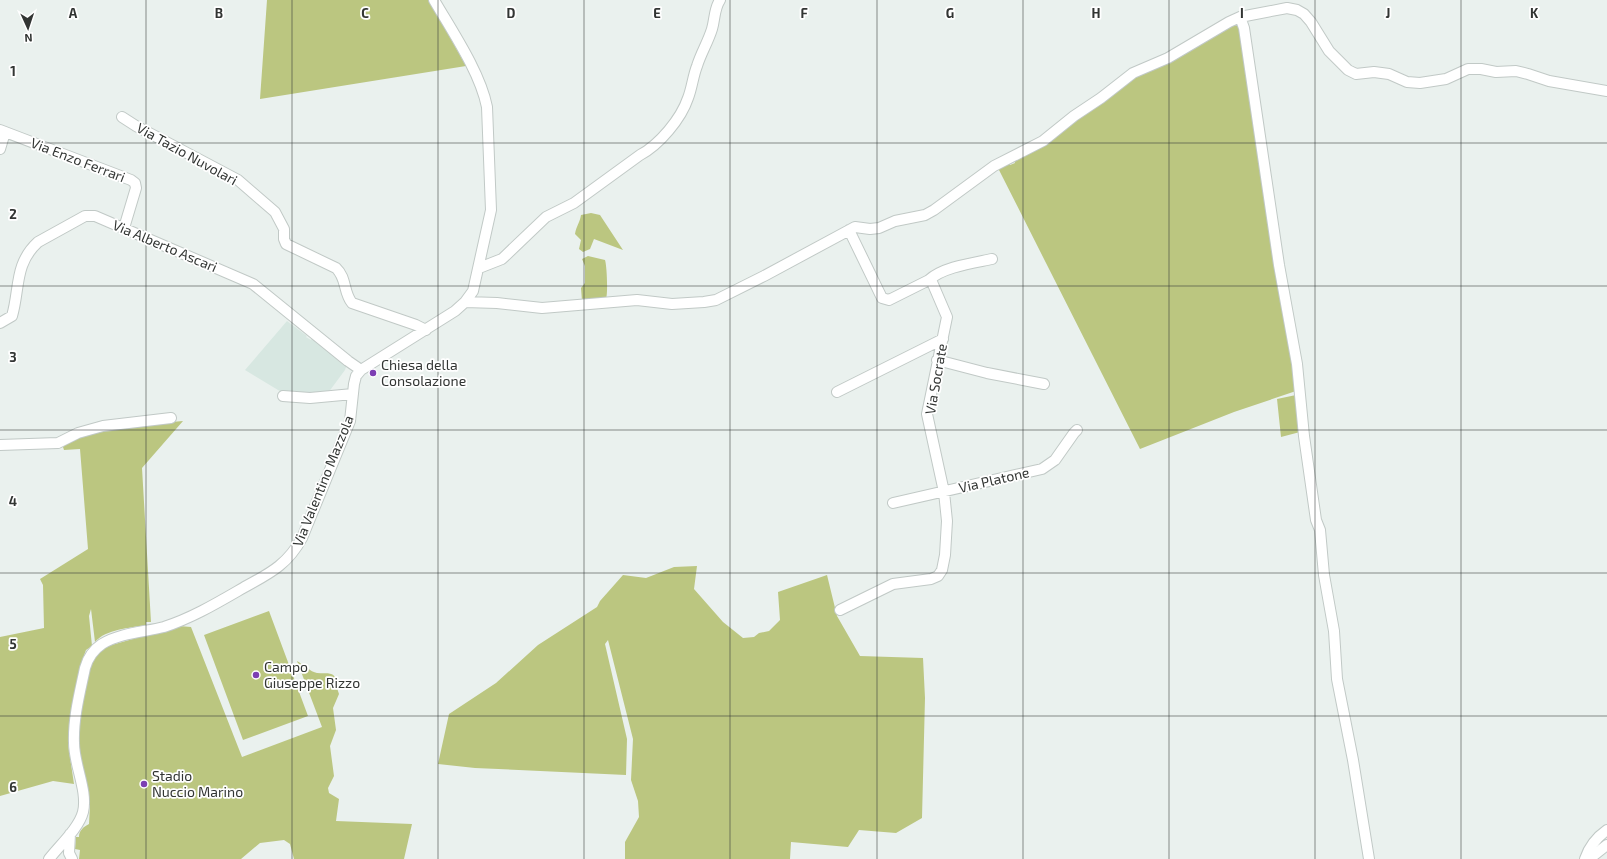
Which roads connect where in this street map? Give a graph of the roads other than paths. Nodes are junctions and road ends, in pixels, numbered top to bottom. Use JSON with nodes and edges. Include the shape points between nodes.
{"nodes":[{"id":1,"x":434,"y":0,"type":"edge"},
{"id":2,"x":720,"y":0,"type":"edge"},
{"id":3,"x":1240,"y":18,"type":"junction"},
{"id":4,"x":1607,"y":91,"type":"edge"},
{"id":5,"x":122,"y":117,"type":"dead end"},
{"id":6,"x":2,"y":131,"type":"edge"},
{"id":7,"x":0,"y":149,"type":"edge"},
{"id":8,"x":124,"y":228,"type":"junction"},
{"id":9,"x":849,"y":230,"type":"junction"},
{"id":10,"x":992,"y":259,"type":"dead end"},
{"id":11,"x":479,"y":268,"type":"junction"},
{"id":12,"x":929,"y":280,"type":"junction"},
{"id":13,"x":465,"y":302,"type":"junction"},
{"id":14,"x":0,"y":323,"type":"edge"},
{"id":15,"x":426,"y":330,"type":"junction"},
{"id":16,"x":943,"y":339,"type":"junction"},
{"id":17,"x":937,"y":360,"type":"junction"},
{"id":18,"x":361,"y":370,"type":"junction"},
{"id":19,"x":1044,"y":384,"type":"dead end"},
{"id":20,"x":836,"y":392,"type":"dead end"},
{"id":21,"x":353,"y":394,"type":"junction"},
{"id":22,"x":283,"y":396,"type":"dead end"},
{"id":23,"x":171,"y":418,"type":"dead end"},
{"id":24,"x":1077,"y":430,"type":"dead end"},
{"id":25,"x":0,"y":445,"type":"edge"},
{"id":26,"x":944,"y":492,"type":"junction"},
{"id":27,"x":893,"y":503,"type":"dead end"},
{"id":28,"x":840,"y":610,"type":"dead end"},
{"id":29,"x":1607,"y":830,"type":"edge"},
{"id":30,"x":70,"y":834,"type":"junction"},
{"id":31,"x":1607,"y":845,"type":"edge"},
{"id":32,"x":49,"y":859,"type":"edge"},
{"id":33,"x":72,"y":859,"type":"edge"},
{"id":34,"x":1369,"y":859,"type":"edge"},
{"id":35,"x":1585,"y":859,"type":"edge"},
{"id":36,"x":1589,"y":859,"type":"edge"}],
"edges":[{"from":1,"to":11,"type":"street","via":[[476,75],[487,107],[491,210]]},
{"from":2,"to":11,"type":"street","via":[[697,64],[689,97],[682,114],[671,127],[650,150],[574,203],[546,216],[502,259]]},
{"from":3,"to":4,"type":"street","via":[[1287,8],[1297,10],[1311,22],[1329,51],[1348,70],[1356,74],[1389,74],[1407,82],[1420,83],[1446,79],[1468,69],[1516,71],[1549,81]]},
{"from":3,"to":9,"type":"street","via":[[1168,58],[1132,73],[1043,141],[994,166],[925,215],[895,221],[879,228],[856,227]]},
{"from":3,"to":34,"type":"street","via":[[1244,28],[1279,265],[1297,364],[1304,436],[1334,631],[1337,679],[1354,760]]},
{"from":5,"to":15,"type":"street","name":"Via Tazio Nuvolari","via":[[238,180],[275,212],[284,229],[286,244],[336,268],[341,273],[347,297],[352,303]]},
{"from":6,"to":7,"type":"street"},
{"from":6,"to":8,"type":"street","name":"Via Enzo Ferrari","via":[[135,183],[136,188]]},
{"from":8,"to":14,"type":"street","name":"Via Alberto Ascari","via":[[89,215],[38,242],[21,268],[12,316]]},
{"from":8,"to":18,"type":"street","name":"Via Alberto Ascari","via":[[253,284]]},
{"from":9,"to":12,"type":"street","via":[[885,300]]},
{"from":9,"to":13,"type":"street","via":[[716,300],[672,304],[637,300],[542,308]]},
{"from":10,"to":12,"type":"street","via":[[934,275]]},
{"from":11,"to":13,"type":"street","via":[[473,291]]},
{"from":12,"to":16,"type":"street","name":"Via Socrate","via":[[947,317]]},
{"from":13,"to":15,"type":"street","via":[[455,312]]},
{"from":15,"to":18,"type":"street"},
{"from":16,"to":17,"type":"street","name":"Via Socrate"},
{"from":16,"to":20,"type":"street"},
{"from":17,"to":19,"type":"street"},
{"from":17,"to":26,"type":"street","name":"Via Socrate","via":[[927,414]]},
{"from":18,"to":21,"type":"street","name":"Via Valentino Mazzola","via":[[356,376]]},
{"from":21,"to":22,"type":"street","via":[[310,398]]},
{"from":21,"to":30,"type":"street","name":"Via Valentino Mazzola","via":[[346,432],[302,538],[291,556],[278,567],[202,611],[176,623],[104,643],[87,659],[74,736],[83,808],[79,821]]},
{"from":23,"to":25,"type":"street","via":[[103,426],[78,433],[58,443]]},
{"from":24,"to":26,"type":"street","name":"Via Platone","via":[[1055,460],[1042,469]]},
{"from":26,"to":27,"type":"street","name":"Via Platone"},
{"from":26,"to":28,"type":"street","name":"Via Socrate","via":[[947,521],[945,555],[938,576],[893,584]]},
{"from":29,"to":35,"type":"street","via":[[1587,851]]},
{"from":30,"to":32,"type":"street","name":"Via Valentino Mazzola"},
{"from":30,"to":33,"type":"street","via":[[69,853]]},
{"from":31,"to":36,"type":"street"}]}
